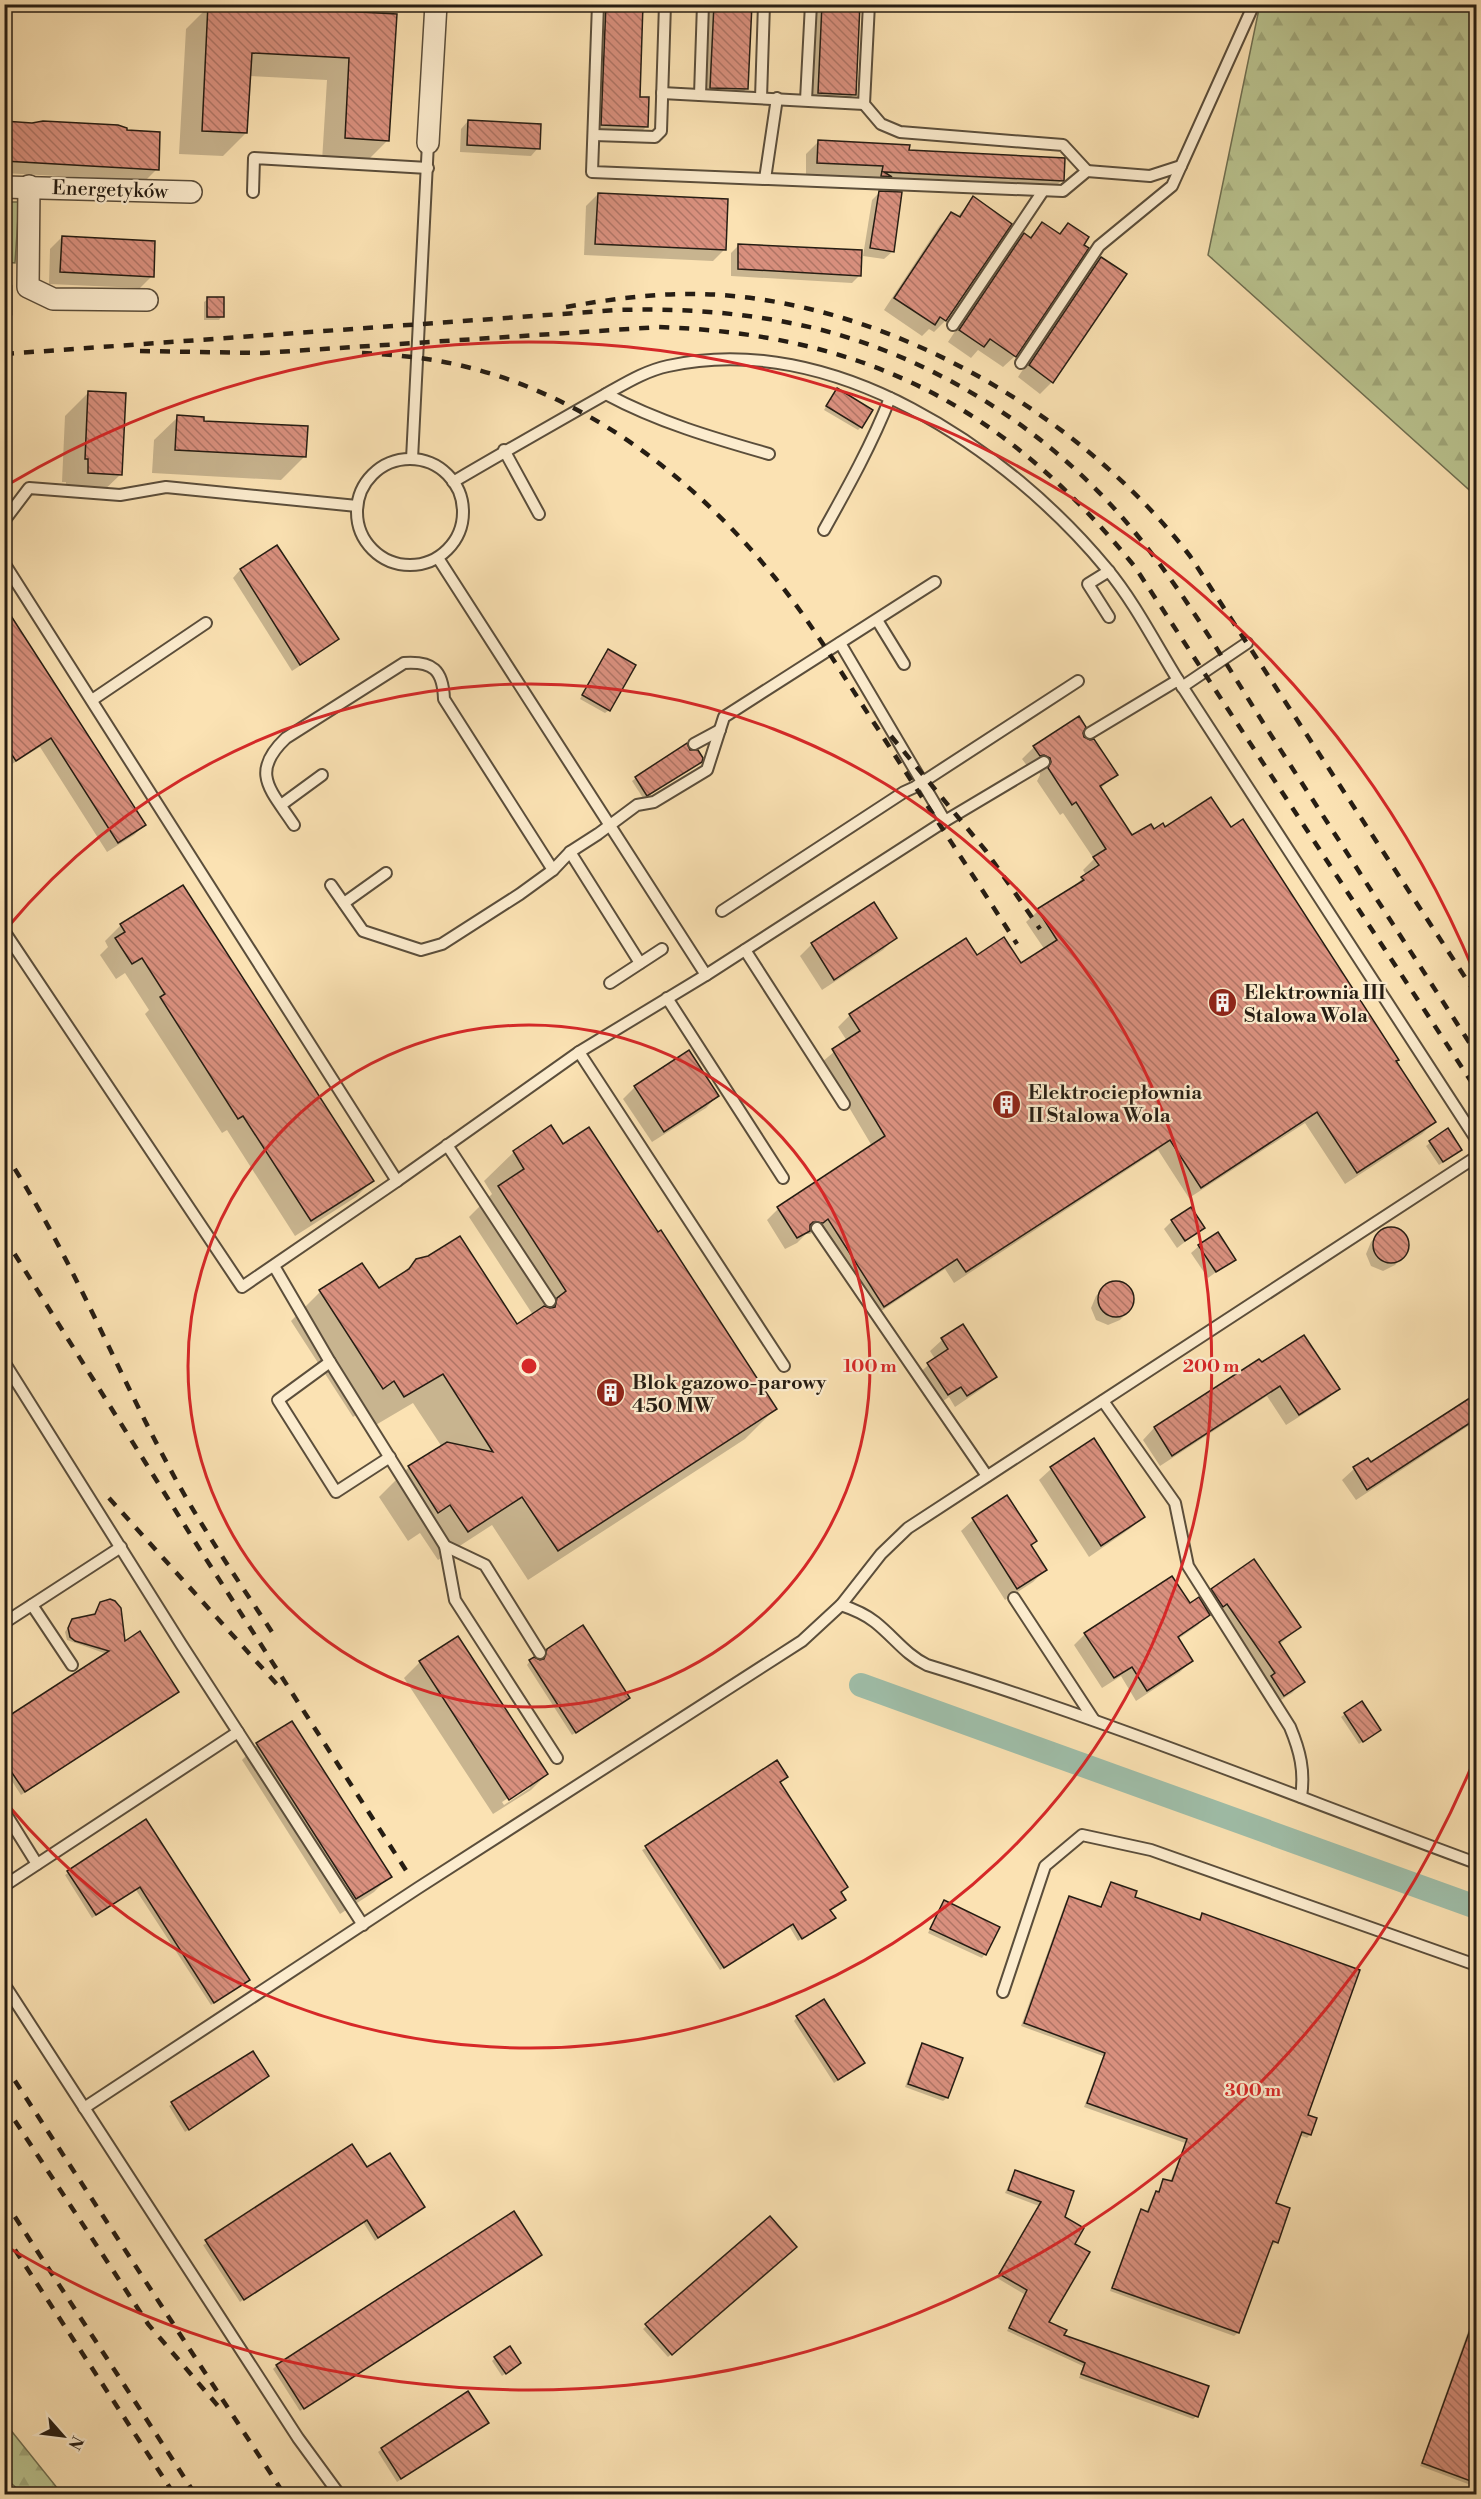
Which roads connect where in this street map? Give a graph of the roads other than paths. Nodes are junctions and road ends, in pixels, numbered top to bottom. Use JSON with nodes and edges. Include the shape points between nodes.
{"nodes":[{"id":1,"x":436,"y":4,"type":"edge"},
{"id":2,"x":598,"y":4,"type":"edge"},
{"id":3,"x":665,"y":4,"type":"edge"},
{"id":4,"x":703,"y":4,"type":"edge"},
{"id":5,"x":764,"y":4,"type":"edge"},
{"id":6,"x":811,"y":4,"type":"edge"},
{"id":7,"x":869,"y":4,"type":"edge"},
{"id":8,"x":1254,"y":4,"type":"edge"},
{"id":9,"x":662,"y":93,"type":"junction"},
{"id":10,"x":700,"y":95,"type":"junction"},
{"id":11,"x":761,"y":98,"type":"junction"},
{"id":12,"x":777,"y":98,"type":"junction"},
{"id":13,"x":806,"y":100,"type":"junction"},
{"id":14,"x":864,"y":104,"type":"junction"},
{"id":15,"x":594,"y":135,"type":"junction"},
{"id":16,"x":428,"y":143,"type":"joint"},
{"id":17,"x":1181,"y":166,"type":"junction"},
{"id":18,"x":428,"y":168,"type":"junction"},
{"id":19,"x":1087,"y":171,"type":"junction"},
{"id":20,"x":765,"y":179,"type":"junction"},
{"id":21,"x":29,"y":186,"type":"junction"},
{"id":22,"x":4,"y":187,"type":"edge"},
{"id":23,"x":1043,"y":191,"type":"junction"},
{"id":24,"x":191,"y":192,"type":"dead end"},
{"id":25,"x":253,"y":192,"type":"dead end"},
{"id":26,"x":147,"y":300,"type":"dead end"},
{"id":27,"x":953,"y":325,"type":"dead end"},
{"id":28,"x":1021,"y":363,"type":"dead end"},
{"id":29,"x":606,"y":394,"type":"junction"},
{"id":30,"x":890,"y":398,"type":"junction"},
{"id":31,"x":504,"y":450,"type":"junction"},
{"id":32,"x":769,"y":454,"type":"dead end"},
{"id":33,"x":412,"y":459,"type":"junction"},
{"id":34,"x":453,"y":482,"type":"junction"},
{"id":35,"x":357,"y":506,"type":"junction"},
{"id":36,"x":539,"y":514,"type":"dead end"},
{"id":37,"x":4,"y":520,"type":"edge"},
{"id":38,"x":824,"y":530,"type":"dead end"},
{"id":39,"x":438,"y":558,"type":"junction"},
{"id":40,"x":4,"y":563,"type":"edge"},
{"id":41,"x":1109,"y":571,"type":"junction"},
{"id":42,"x":935,"y":582,"type":"dead end"},
{"id":43,"x":1109,"y":617,"type":"dead end"},
{"id":44,"x":877,"y":620,"type":"junction"},
{"id":45,"x":206,"y":623,"type":"dead end"},
{"id":46,"x":840,"y":643,"type":"junction"},
{"id":47,"x":1247,"y":643,"type":"dead end"},
{"id":48,"x":904,"y":664,"type":"dead end"},
{"id":49,"x":1078,"y":681,"type":"dead end"},
{"id":50,"x":1180,"y":683,"type":"junction"},
{"id":51,"x":92,"y":700,"type":"junction"},
{"id":52,"x":720,"y":730,"type":"junction"},
{"id":53,"x":1090,"y":733,"type":"dead end"},
{"id":54,"x":694,"y":744,"type":"dead end"},
{"id":55,"x":1044,"y":762,"type":"dead end"},
{"id":56,"x":322,"y":775,"type":"dead end"},
{"id":57,"x":922,"y":782,"type":"junction"},
{"id":58,"x":280,"y":805,"type":"junction"},
{"id":59,"x":945,"y":821,"type":"junction"},
{"id":60,"x":294,"y":825,"type":"dead end"},
{"id":61,"x":610,"y":825,"type":"junction"},
{"id":62,"x":570,"y":852,"type":"junction"},
{"id":63,"x":553,"y":870,"type":"junction"},
{"id":64,"x":386,"y":873,"type":"dead end"},
{"id":65,"x":331,"y":885,"type":"dead end"},
{"id":66,"x":344,"y":903,"type":"junction"},
{"id":67,"x":722,"y":911,"type":"dead end"},
{"id":68,"x":4,"y":932,"type":"edge"},
{"id":69,"x":662,"y":949,"type":"dead end"},
{"id":70,"x":745,"y":950,"type":"junction"},
{"id":71,"x":640,"y":963,"type":"junction"},
{"id":72,"x":706,"y":975,"type":"junction"},
{"id":73,"x":610,"y":983,"type":"dead end"},
{"id":74,"x":667,"y":998,"type":"junction"},
{"id":75,"x":579,"y":1052,"type":"junction"},
{"id":76,"x":844,"y":1104,"type":"dead end"},
{"id":77,"x":1476,"y":1139,"type":"edge"},
{"id":78,"x":447,"y":1145,"type":"junction"},
{"id":79,"x":1476,"y":1157,"type":"edge"},
{"id":80,"x":783,"y":1178,"type":"dead end"},
{"id":81,"x":397,"y":1181,"type":"junction"},
{"id":82,"x":818,"y":1228,"type":"dead end"},
{"id":83,"x":274,"y":1266,"type":"junction"},
{"id":84,"x":550,"y":1301,"type":"dead end"},
{"id":85,"x":4,"y":1362,"type":"edge"},
{"id":86,"x":330,"y":1362,"type":"junction"},
{"id":87,"x":784,"y":1366,"type":"dead end"},
{"id":88,"x":1104,"y":1401,"type":"junction"},
{"id":89,"x":390,"y":1457,"type":"junction"},
{"id":90,"x":987,"y":1476,"type":"junction"},
{"id":91,"x":446,"y":1546,"type":"junction"},
{"id":92,"x":121,"y":1547,"type":"junction"},
{"id":93,"x":1014,"y":1598,"type":"dead end"},
{"id":94,"x":32,"y":1605,"type":"junction"},
{"id":95,"x":841,"y":1605,"type":"junction"},
{"id":96,"x":4,"y":1623,"type":"edge"},
{"id":97,"x":540,"y":1653,"type":"dead end"},
{"id":98,"x":72,"y":1665,"type":"dead end"},
{"id":99,"x":1095,"y":1720,"type":"junction"},
{"id":100,"x":238,"y":1732,"type":"junction"},
{"id":101,"x":557,"y":1758,"type":"dead end"},
{"id":102,"x":1301,"y":1797,"type":"junction"},
{"id":103,"x":4,"y":1811,"type":"edge"},
{"id":104,"x":1476,"y":1863,"type":"edge"},
{"id":105,"x":37,"y":1864,"type":"junction"},
{"id":106,"x":4,"y":1886,"type":"edge"},
{"id":107,"x":363,"y":1924,"type":"junction"},
{"id":108,"x":1476,"y":1965,"type":"edge"},
{"id":109,"x":4,"y":1984,"type":"edge"},
{"id":110,"x":1003,"y":1992,"type":"dead end"},
{"id":111,"x":84,"y":2108,"type":"junction"},
{"id":112,"x":339,"y":2494,"type":"edge"}],
"edges":[{"from":1,"to":16,"type":"street"},
{"from":2,"to":15,"type":"lane"},
{"from":3,"to":9,"type":"lane"},
{"from":4,"to":10,"type":"lane"},
{"from":5,"to":11,"type":"lane"},
{"from":6,"to":13,"type":"lane"},
{"from":7,"to":14,"type":"lane"},
{"from":8,"to":17,"type":"lane"},
{"from":9,"to":10,"type":"lane"},
{"from":9,"to":15,"type":"lane","via":[[661,131],[655,137]]},
{"from":10,"to":11,"type":"lane"},
{"from":11,"to":12,"type":"lane"},
{"from":12,"to":13,"type":"lane"},
{"from":12,"to":20,"type":"lane"},
{"from":13,"to":14,"type":"lane"},
{"from":14,"to":19,"type":"lane","via":[[881,124],[900,132],[1063,145]]},
{"from":15,"to":20,"type":"lane","via":[[592,172]]},
{"from":16,"to":18,"type":"lane"},
{"from":17,"to":19,"type":"lane","via":[[1150,176]]},
{"from":17,"to":28,"type":"lane","via":[[1172,186],[1099,246]]},
{"from":18,"to":25,"type":"lane","via":[[310,162],[279,156],[254,158]]},
{"from":18,"to":33,"type":"lane"},
{"from":19,"to":23,"type":"lane","via":[[1063,191]]},
{"from":20,"to":23,"type":"lane"},
{"from":21,"to":22,"type":"street","name":"Energetyków"},
{"from":21,"to":24,"type":"street","name":"Energetyków"},
{"from":21,"to":26,"type":"street","name":"Energetyków","via":[[28,287],[53,299]]},
{"from":23,"to":27,"type":"lane"},
{"from":29,"to":30,"type":"lane","via":[[631,378],[665,366],[705,359],[789,365],[827,374]]},
{"from":29,"to":31,"type":"lane"},
{"from":29,"to":32,"type":"lane","via":[[688,430]]},
{"from":30,"to":38,"type":"lane","via":[[867,452]]},
{"from":30,"to":41,"type":"lane","via":[[946,428],[1023,485]]},
{"from":31,"to":34,"type":"lane"},
{"from":31,"to":36,"type":"lane"},
{"from":33,"to":34,"type":"lane","via":[[436,466]]},
{"from":33,"to":35,"type":"lane","via":[[382,467],[370,477]]},
{"from":34,"to":39,"type":"lane","via":[[461,499],[463,517],[455,540]]},
{"from":35,"to":37,"type":"lane","via":[[166,487],[120,495],[29,488]]},
{"from":35,"to":39,"type":"lane","via":[[364,539],[389,561],[405,566]]},
{"from":39,"to":61,"type":"lane"},
{"from":40,"to":51,"type":"lane"},
{"from":41,"to":43,"type":"lane","via":[[1088,584]]},
{"from":41,"to":50,"type":"lane"},
{"from":42,"to":44,"type":"lane"},
{"from":44,"to":46,"type":"lane"},
{"from":44,"to":48,"type":"lane"},
{"from":45,"to":51,"type":"lane"},
{"from":46,"to":52,"type":"lane","via":[[724,717]]},
{"from":46,"to":57,"type":"lane"},
{"from":47,"to":50,"type":"lane"},
{"from":49,"to":57,"type":"lane"},
{"from":50,"to":53,"type":"lane"},
{"from":50,"to":77,"type":"lane"},
{"from":51,"to":81,"type":"lane"},
{"from":52,"to":54,"type":"lane"},
{"from":52,"to":61,"type":"lane","via":[[707,770],[654,802],[637,804]]},
{"from":55,"to":59,"type":"lane"},
{"from":56,"to":58,"type":"lane"},
{"from":57,"to":59,"type":"lane"},
{"from":57,"to":67,"type":"lane"},
{"from":58,"to":60,"type":"lane"},
{"from":58,"to":63,"type":"lane","via":[[266,780],[272,751],[286,738],[404,663],[418,662],[433,667],[443,682],[444,699]]},
{"from":59,"to":70,"type":"lane"},
{"from":61,"to":62,"type":"lane"},
{"from":61,"to":72,"type":"lane"},
{"from":62,"to":63,"type":"lane"},
{"from":62,"to":71,"type":"lane"},
{"from":63,"to":66,"type":"lane","via":[[442,944],[421,950],[363,931]]},
{"from":64,"to":66,"type":"lane"},
{"from":65,"to":66,"type":"lane"},
{"from":68,"to":83,"type":"lane","via":[[242,1287]]},
{"from":69,"to":71,"type":"lane"},
{"from":70,"to":72,"type":"lane"},
{"from":70,"to":76,"type":"lane"},
{"from":71,"to":73,"type":"lane"},
{"from":72,"to":74,"type":"lane"},
{"from":74,"to":75,"type":"lane"},
{"from":74,"to":80,"type":"lane"},
{"from":75,"to":78,"type":"lane"},
{"from":75,"to":87,"type":"lane"},
{"from":78,"to":81,"type":"lane"},
{"from":78,"to":84,"type":"lane"},
{"from":79,"to":88,"type":"lane"},
{"from":81,"to":83,"type":"lane"},
{"from":82,"to":90,"type":"lane"},
{"from":83,"to":86,"type":"lane"},
{"from":85,"to":92,"type":"lane"},
{"from":86,"to":89,"type":"lane"},
{"from":86,"to":89,"type":"lane","via":[[278,1400],[336,1492]]},
{"from":88,"to":90,"type":"lane"},
{"from":88,"to":102,"type":"lane","via":[[1175,1503],[1188,1566],[1290,1727],[1300,1752],[1304,1779]]},
{"from":89,"to":91,"type":"lane"},
{"from":90,"to":95,"type":"lane","via":[[908,1528],[881,1554]]},
{"from":91,"to":97,"type":"lane","via":[[485,1565]]},
{"from":91,"to":101,"type":"lane","via":[[455,1600]]},
{"from":92,"to":94,"type":"lane"},
{"from":92,"to":100,"type":"lane"},
{"from":93,"to":99,"type":"lane"},
{"from":94,"to":96,"type":"lane"},
{"from":94,"to":98,"type":"lane"},
{"from":95,"to":99,"type":"lane","via":[[875,1622],[912,1658],[927,1665]]},
{"from":95,"to":107,"type":"lane","via":[[802,1641]]},
{"from":99,"to":102,"type":"lane"},
{"from":100,"to":105,"type":"lane"},
{"from":100,"to":107,"type":"lane"},
{"from":102,"to":104,"type":"lane"},
{"from":103,"to":105,"type":"lane"},
{"from":105,"to":106,"type":"lane"},
{"from":107,"to":111,"type":"lane"},
{"from":108,"to":110,"type":"lane","via":[[1151,1850],[1082,1835],[1045,1866]]},
{"from":109,"to":111,"type":"lane"},
{"from":111,"to":112,"type":"lane","via":[[298,2438]]}]}
